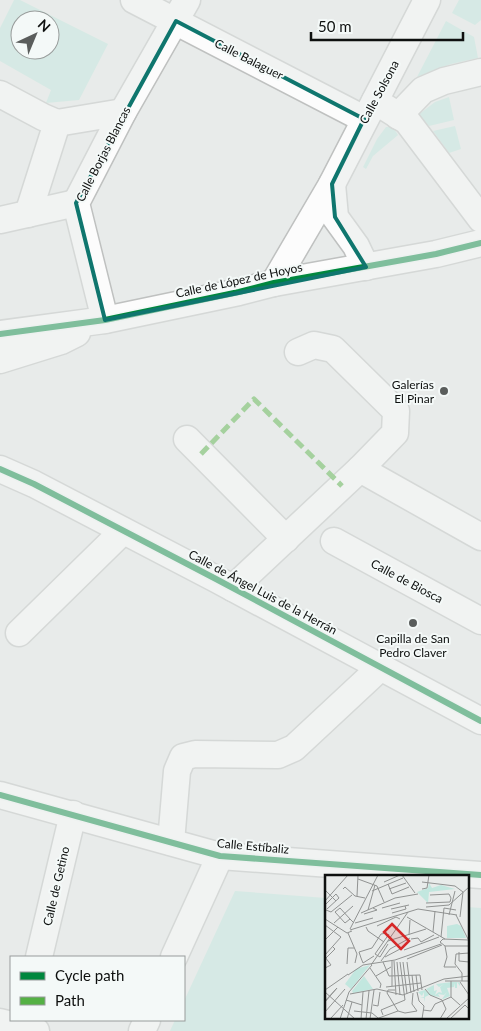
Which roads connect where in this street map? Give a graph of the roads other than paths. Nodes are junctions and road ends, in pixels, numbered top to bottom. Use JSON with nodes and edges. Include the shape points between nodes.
{"nodes":[{"id":1,"x":134,"y":0,"type":"edge"},
{"id":2,"x":427,"y":0,"type":"edge"},
{"id":3,"x":181,"y":10,"type":"edge"},
{"id":4,"x":481,"y":72,"type":"edge"},
{"id":5,"x":0,"y":94,"type":"edge"},
{"id":6,"x":370,"y":110,"type":"junction"},
{"id":7,"x":123,"y":112,"type":"junction"},
{"id":8,"x":398,"y":116,"type":"junction"},
{"id":9,"x":57,"y":123,"type":"junction"},
{"id":10,"x":332,"y":184,"type":"junction"},
{"id":11,"x":76,"y":203,"type":"junction"},
{"id":12,"x":28,"y":214,"type":"junction"},
{"id":13,"x":481,"y":219,"type":"edge"},
{"id":14,"x":0,"y":220,"type":"edge"},
{"id":15,"x":481,"y":243,"type":"edge"},
{"id":16,"x":366,"y":267,"type":"junction"},
{"id":17,"x":274,"y":283,"type":"junction"},
{"id":18,"x":105,"y":320,"type":"junction"},
{"id":19,"x":0,"y":334,"type":"edge"},
{"id":20,"x":298,"y":352,"type":"dead end"},
{"id":21,"x":0,"y":360,"type":"edge"},
{"id":22,"x":194,"y":446,"type":"dead end"},
{"id":23,"x":0,"y":464,"type":"edge"},
{"id":24,"x":0,"y":469,"type":"edge"},
{"id":25,"x":360,"y":469,"type":"junction"},
{"id":26,"x":34,"y":484,"type":"junction"},
{"id":27,"x":123,"y":531,"type":"junction"},
{"id":28,"x":481,"y":537,"type":"edge"},
{"id":29,"x":286,"y":539,"type":"junction"},
{"id":30,"x":334,"y":541,"type":"dead end"},
{"id":31,"x":233,"y":588,"type":"junction"},
{"id":32,"x":481,"y":621,"type":"edge"},
{"id":33,"x":19,"y":633,"type":"dead end"},
{"id":34,"x":381,"y":667,"type":"junction"},
{"id":35,"x":481,"y":721,"type":"edge"},
{"id":36,"x":0,"y":795,"type":"edge"},
{"id":37,"x":73,"y":814,"type":"junction"},
{"id":38,"x":171,"y":842,"type":"junction"},
{"id":39,"x":220,"y":856,"type":"junction"},
{"id":40,"x":481,"y":875,"type":"edge"},
{"id":41,"x":39,"y":956,"type":"edge"},
{"id":42,"x":174,"y":956,"type":"edge"}],
"edges":[{"from":1,"to":3,"type":"street","name":"Calle Balaguer"},
{"from":2,"to":6,"type":"street","name":"Calle Solsona"},
{"from":3,"to":6,"type":"street","name":"Calle Balaguer"},
{"from":3,"to":7,"type":"street","name":"Calle Borjas Blancas"},
{"from":4,"to":8,"type":"street","via":[[423,90]]},
{"from":5,"to":9,"type":"street"},
{"from":6,"to":8,"type":"street"},
{"from":6,"to":10,"type":"street","name":"Calle Solsona"},
{"from":7,"to":9,"type":"street"},
{"from":7,"to":11,"type":"street","name":"Calle Borjas Blancas"},
{"from":8,"to":13,"type":"street","via":[[407,122]]},
{"from":9,"to":12,"type":"street"},
{"from":10,"to":16,"type":"street","via":[[336,217]]},
{"from":10,"to":17,"type":"street","name":"Calle Solsona"},
{"from":11,"to":12,"type":"street"},
{"from":11,"to":18,"type":"street","name":"Calle Borjas Blancas"},
{"from":12,"to":14,"type":"street"},
{"from":15,"to":16,"type":"street","name":"Calle de López de Hoyos"},
{"from":16,"to":17,"type":"street","name":"Calle de López de Hoyos"},
{"from":17,"to":18,"type":"street","name":"Calle de López de Hoyos"},
{"from":18,"to":19,"type":"street","name":"Calle de López de Hoyos"},
{"from":18,"to":21,"type":"street","via":[[61,342]]},
{"from":20,"to":25,"type":"street","via":[[314,345],[333,349],[396,411],[395,433]]},
{"from":22,"to":29,"type":"street"},
{"from":23,"to":26,"type":"street","name":"Calle de Ángel Luis de la Herrán"},
{"from":24,"to":26,"type":"street","name":"Calle de Ángel Luis de la Herrán"},
{"from":25,"to":28,"type":"street"},
{"from":25,"to":29,"type":"street"},
{"from":26,"to":27,"type":"street","name":"Calle de Ángel Luis de la Herrán"},
{"from":27,"to":31,"type":"street","name":"Calle de Ángel Luis de la Herrán"},
{"from":27,"to":33,"type":"street"},
{"from":29,"to":31,"type":"street"},
{"from":30,"to":32,"type":"street","name":"Calle de Biosca"},
{"from":31,"to":34,"type":"street","name":"Calle de Ángel Luis de la Herrán"},
{"from":34,"to":35,"type":"street","name":"Calle de Ángel Luis de la Herrán"},
{"from":34,"to":38,"type":"street","via":[[294,748],[278,755],[195,754],[183,757],[177,771]]},
{"from":36,"to":37,"type":"street","name":"Calle Estíbaliz"},
{"from":37,"to":38,"type":"street","name":"Calle Estíbaliz"},
{"from":37,"to":41,"type":"street","name":"Calle de Getino"},
{"from":38,"to":39,"type":"street","name":"Calle Estíbaliz"},
{"from":39,"to":40,"type":"street","name":"Calle Estíbaliz"},
{"from":39,"to":42,"type":"street"}]}
